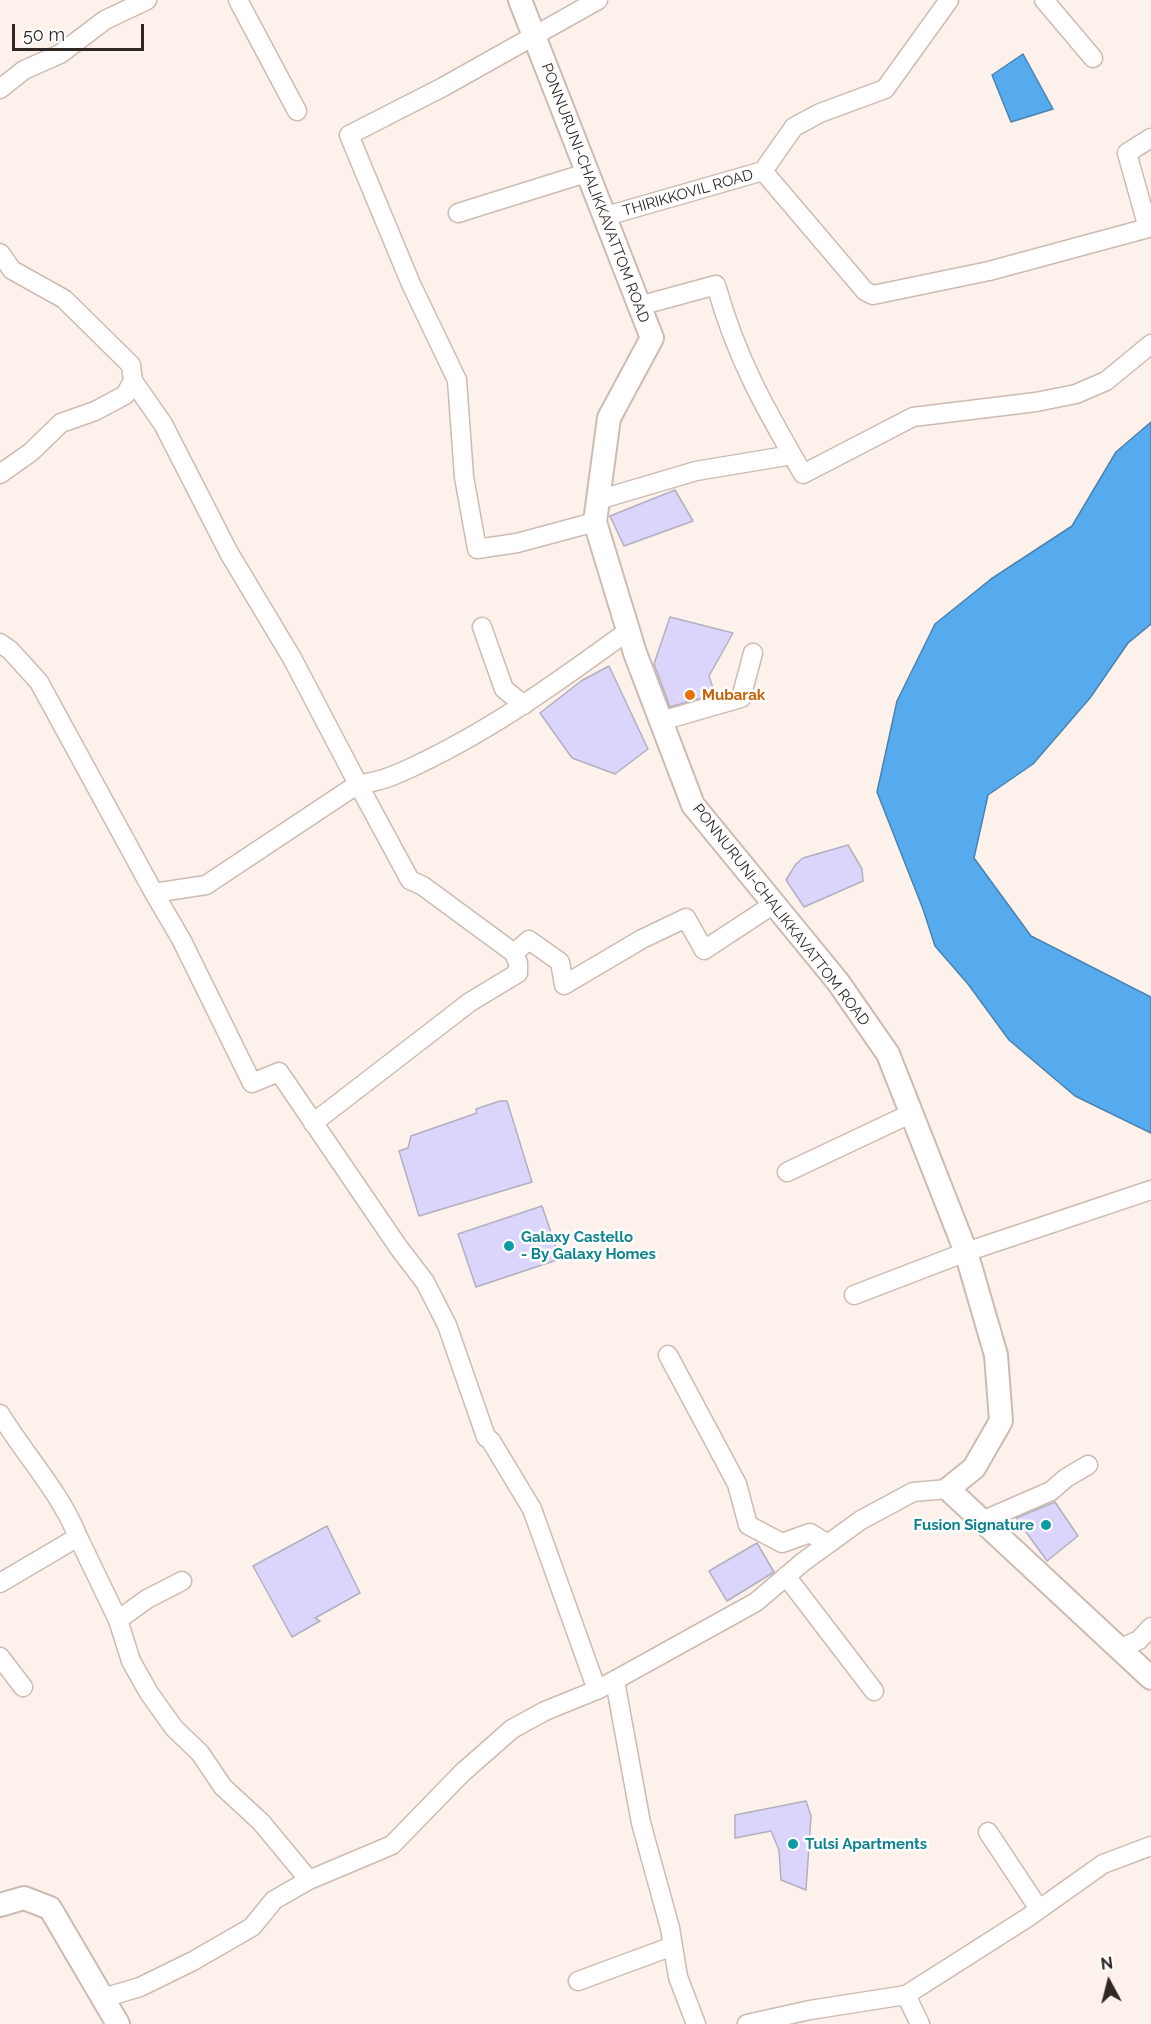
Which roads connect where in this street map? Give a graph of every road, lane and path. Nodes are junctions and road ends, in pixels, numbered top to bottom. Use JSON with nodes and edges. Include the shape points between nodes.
{"nodes":[{"id":1,"x":147,"y":0,"type":"edge"},
{"id":2,"x":238,"y":0,"type":"edge"},
{"id":3,"x":520,"y":0,"type":"edge"},
{"id":4,"x":598,"y":0,"type":"edge"},
{"id":5,"x":949,"y":0,"type":"edge"},
{"id":6,"x":1044,"y":0,"type":"edge"},
{"id":7,"x":535,"y":37,"type":"junction"},
{"id":8,"x":1093,"y":58,"type":"dead end"},
{"id":9,"x":0,"y":89,"type":"edge"},
{"id":10,"x":297,"y":111,"type":"dead end"},
{"id":11,"x":1151,"y":138,"type":"edge"},
{"id":12,"x":763,"y":171,"type":"junction"},
{"id":13,"x":586,"y":173,"type":"junction"},
{"id":14,"x":458,"y":213,"type":"dead end"},
{"id":15,"x":603,"y":217,"type":"junction"},
{"id":16,"x":1149,"y":227,"type":"edge"},
{"id":17,"x":0,"y":253,"type":"edge"},
{"id":18,"x":639,"y":306,"type":"junction"},
{"id":19,"x":1151,"y":344,"type":"edge"},
{"id":20,"x":133,"y":381,"type":"junction"},
{"id":21,"x":792,"y":455,"type":"junction"},
{"id":22,"x":0,"y":474,"type":"edge"},
{"id":23,"x":596,"y":511,"type":"junction"},
{"id":24,"x":482,"y":627,"type":"dead end"},
{"id":25,"x":628,"y":631,"type":"junction"},
{"id":26,"x":0,"y":643,"type":"edge"},
{"id":27,"x":753,"y":653,"type":"dead end"},
{"id":28,"x":524,"y":705,"type":"junction"},
{"id":29,"x":661,"y":721,"type":"junction"},
{"id":30,"x":358,"y":784,"type":"junction"},
{"id":31,"x":154,"y":893,"type":"junction"},
{"id":32,"x":774,"y":904,"type":"junction"},
{"id":33,"x":514,"y":953,"type":"junction"},
{"id":34,"x":912,"y":1113,"type":"junction"},
{"id":35,"x":313,"y":1123,"type":"junction"},
{"id":36,"x":787,"y":1172,"type":"dead end"},
{"id":37,"x":1151,"y":1190,"type":"edge"},
{"id":38,"x":966,"y":1252,"type":"junction"},
{"id":39,"x":854,"y":1295,"type":"dead end"},
{"id":40,"x":668,"y":1355,"type":"dead end"},
{"id":41,"x":0,"y":1414,"type":"edge"},
{"id":42,"x":1088,"y":1466,"type":"dead end"},
{"id":43,"x":948,"y":1489,"type":"junction"},
{"id":44,"x":982,"y":1521,"type":"junction"},
{"id":45,"x":78,"y":1537,"type":"junction"},
{"id":46,"x":828,"y":1544,"type":"junction"},
{"id":47,"x":786,"y":1576,"type":"junction"},
{"id":48,"x":182,"y":1581,"type":"dead end"},
{"id":49,"x":0,"y":1583,"type":"edge"},
{"id":50,"x":117,"y":1620,"type":"junction"},
{"id":51,"x":1151,"y":1627,"type":"edge"},
{"id":52,"x":1119,"y":1649,"type":"junction"},
{"id":53,"x":0,"y":1657,"type":"edge"},
{"id":54,"x":1151,"y":1678,"type":"edge"},
{"id":55,"x":615,"y":1681,"type":"junction"},
{"id":56,"x":23,"y":1687,"type":"dead end"},
{"id":57,"x":597,"y":1690,"type":"junction"},
{"id":58,"x":874,"y":1691,"type":"dead end"},
{"id":59,"x":988,"y":1832,"type":"dead end"},
{"id":60,"x":1151,"y":1846,"type":"edge"},
{"id":61,"x":309,"y":1880,"type":"junction"},
{"id":62,"x":0,"y":1905,"type":"edge"},
{"id":63,"x":1039,"y":1909,"type":"junction"},
{"id":64,"x":673,"y":1946,"type":"junction"},
{"id":65,"x":578,"y":1981,"type":"dead end"},
{"id":66,"x":906,"y":1995,"type":"junction"},
{"id":67,"x":103,"y":1998,"type":"junction"},
{"id":68,"x":768,"y":2021,"type":"edge"},
{"id":69,"x":118,"y":2024,"type":"edge"},
{"id":70,"x":696,"y":2024,"type":"edge"},
{"id":71,"x":747,"y":2024,"type":"edge"},
{"id":72,"x":920,"y":2024,"type":"edge"}],
"edges":[{"from":1,"to":9,"type":"street","via":[[105,20],[60,54],[24,70]]},
{"from":2,"to":10,"type":"street"},
{"from":3,"to":7,"type":"street","name":"PONNURUNI-CHALIKKAVATTOM ROAD"},
{"from":4,"to":7,"type":"street"},
{"from":5,"to":12,"type":"street","name":"THIRIKKOVIL ROAD","via":[[885,89],[794,127]]},
{"from":6,"to":8,"type":"street"},
{"from":7,"to":13,"type":"street","name":"PONNURUNI-CHALIKKAVATTOM ROAD"},
{"from":7,"to":23,"type":"street","via":[[349,135],[411,284],[457,380],[464,477],[477,549],[517,543]]},
{"from":11,"to":16,"type":"street","via":[[1127,153]]},
{"from":12,"to":15,"type":"street","name":"THIRIKKOVIL ROAD"},
{"from":12,"to":16,"type":"street","via":[[870,295],[989,271]]},
{"from":13,"to":14,"type":"street"},
{"from":13,"to":15,"type":"street","name":"PONNURUNI-CHALIKKAVATTOM ROAD"},
{"from":15,"to":18,"type":"street","name":"PONNURUNI-CHALIKKAVATTOM ROAD"},
{"from":17,"to":20,"type":"street","via":[[12,270],[64,299],[131,365]]},
{"from":18,"to":21,"type":"street","via":[[716,285],[739,356]]},
{"from":18,"to":23,"type":"street","name":"PONNURUNI-CHALIKKAVATTOM ROAD","via":[[652,339],[609,418]]},
{"from":19,"to":21,"type":"street","via":[[1106,381],[1076,394],[913,417],[803,474]]},
{"from":20,"to":22,"type":"street","via":[[125,395],[61,423],[31,452]]},
{"from":20,"to":30,"type":"street","via":[[163,424],[229,554],[292,658]]},
{"from":21,"to":23,"type":"street","via":[[696,471]]},
{"from":23,"to":25,"type":"street","name":"PONNURUNI-CHALIKKAVATTOM ROAD"},
{"from":24,"to":28,"type":"street","via":[[504,689]]},
{"from":25,"to":28,"type":"street"},
{"from":25,"to":29,"type":"street","name":"PONNURUNI-CHALIKKAVATTOM ROAD"},
{"from":26,"to":31,"type":"street","via":[[39,682]]},
{"from":27,"to":29,"type":"street","via":[[741,698]]},
{"from":28,"to":30,"type":"street","via":[[445,751],[380,782]]},
{"from":29,"to":32,"type":"street","name":"PONNURUNI-CHALIKKAVATTOM ROAD","via":[[693,805]]},
{"from":30,"to":31,"type":"street","via":[[206,885]]},
{"from":30,"to":33,"type":"street","via":[[410,880]]},
{"from":31,"to":35,"type":"street","via":[[252,1083],[279,1072]]},
{"from":32,"to":33,"type":"street","via":[[704,950],[686,918],[642,939],[564,986],[560,962],[529,940]]},
{"from":32,"to":34,"type":"street","name":"PONNURUNI-CHALIKKAVATTOM ROAD","via":[[838,982],[888,1054]]},
{"from":33,"to":35,"type":"street","via":[[518,973],[470,1002]]},
{"from":34,"to":36,"type":"street"},
{"from":34,"to":38,"type":"street","name":"PONNURUNI-CHALIKKAVATTOM ROAD"},
{"from":35,"to":57,"type":"street","via":[[425,1282],[447,1325],[486,1437],[532,1509]]},
{"from":37,"to":38,"type":"street"},
{"from":38,"to":39,"type":"street"},
{"from":38,"to":43,"type":"street","name":"PONNURUNI-CHALIKKAVATTOM ROAD","via":[[996,1355],[1001,1421],[975,1468]]},
{"from":40,"to":46,"type":"street","via":[[737,1484],[748,1525],[782,1543],[810,1533]]},
{"from":41,"to":45,"type":"street","via":[[65,1508]]},
{"from":42,"to":44,"type":"street","via":[[1051,1491]]},
{"from":43,"to":44,"type":"street"},
{"from":43,"to":46,"type":"street","via":[[913,1492],[861,1520]]},
{"from":44,"to":52,"type":"street"},
{"from":45,"to":49,"type":"street"},
{"from":45,"to":50,"type":"street"},
{"from":46,"to":47,"type":"street"},
{"from":47,"to":55,"type":"street","via":[[756,1602]]},
{"from":47,"to":58,"type":"street"},
{"from":48,"to":50,"type":"street"},
{"from":50,"to":61,"type":"street","via":[[131,1661],[174,1728]]},
{"from":51,"to":52,"type":"street","via":[[1139,1640]]},
{"from":52,"to":54,"type":"street"},
{"from":53,"to":56,"type":"street"},
{"from":55,"to":57,"type":"street"},
{"from":55,"to":64,"type":"street","via":[[641,1823]]},
{"from":57,"to":61,"type":"street","via":[[545,1711],[512,1730],[462,1773],[392,1845]]},
{"from":59,"to":63,"type":"street"},
{"from":60,"to":63,"type":"street","via":[[1103,1864]]},
{"from":61,"to":67,"type":"street","via":[[274,1900],[252,1927],[140,1987]]},
{"from":62,"to":67,"type":"street","via":[[24,1898],[50,1908]]},
{"from":63,"to":66,"type":"street"},
{"from":64,"to":65,"type":"street"},
{"from":64,"to":70,"type":"street","via":[[678,1977]]},
{"from":66,"to":68,"type":"street"},
{"from":66,"to":72,"type":"street"},
{"from":67,"to":69,"type":"street"},
{"from":68,"to":71,"type":"street"}]}
